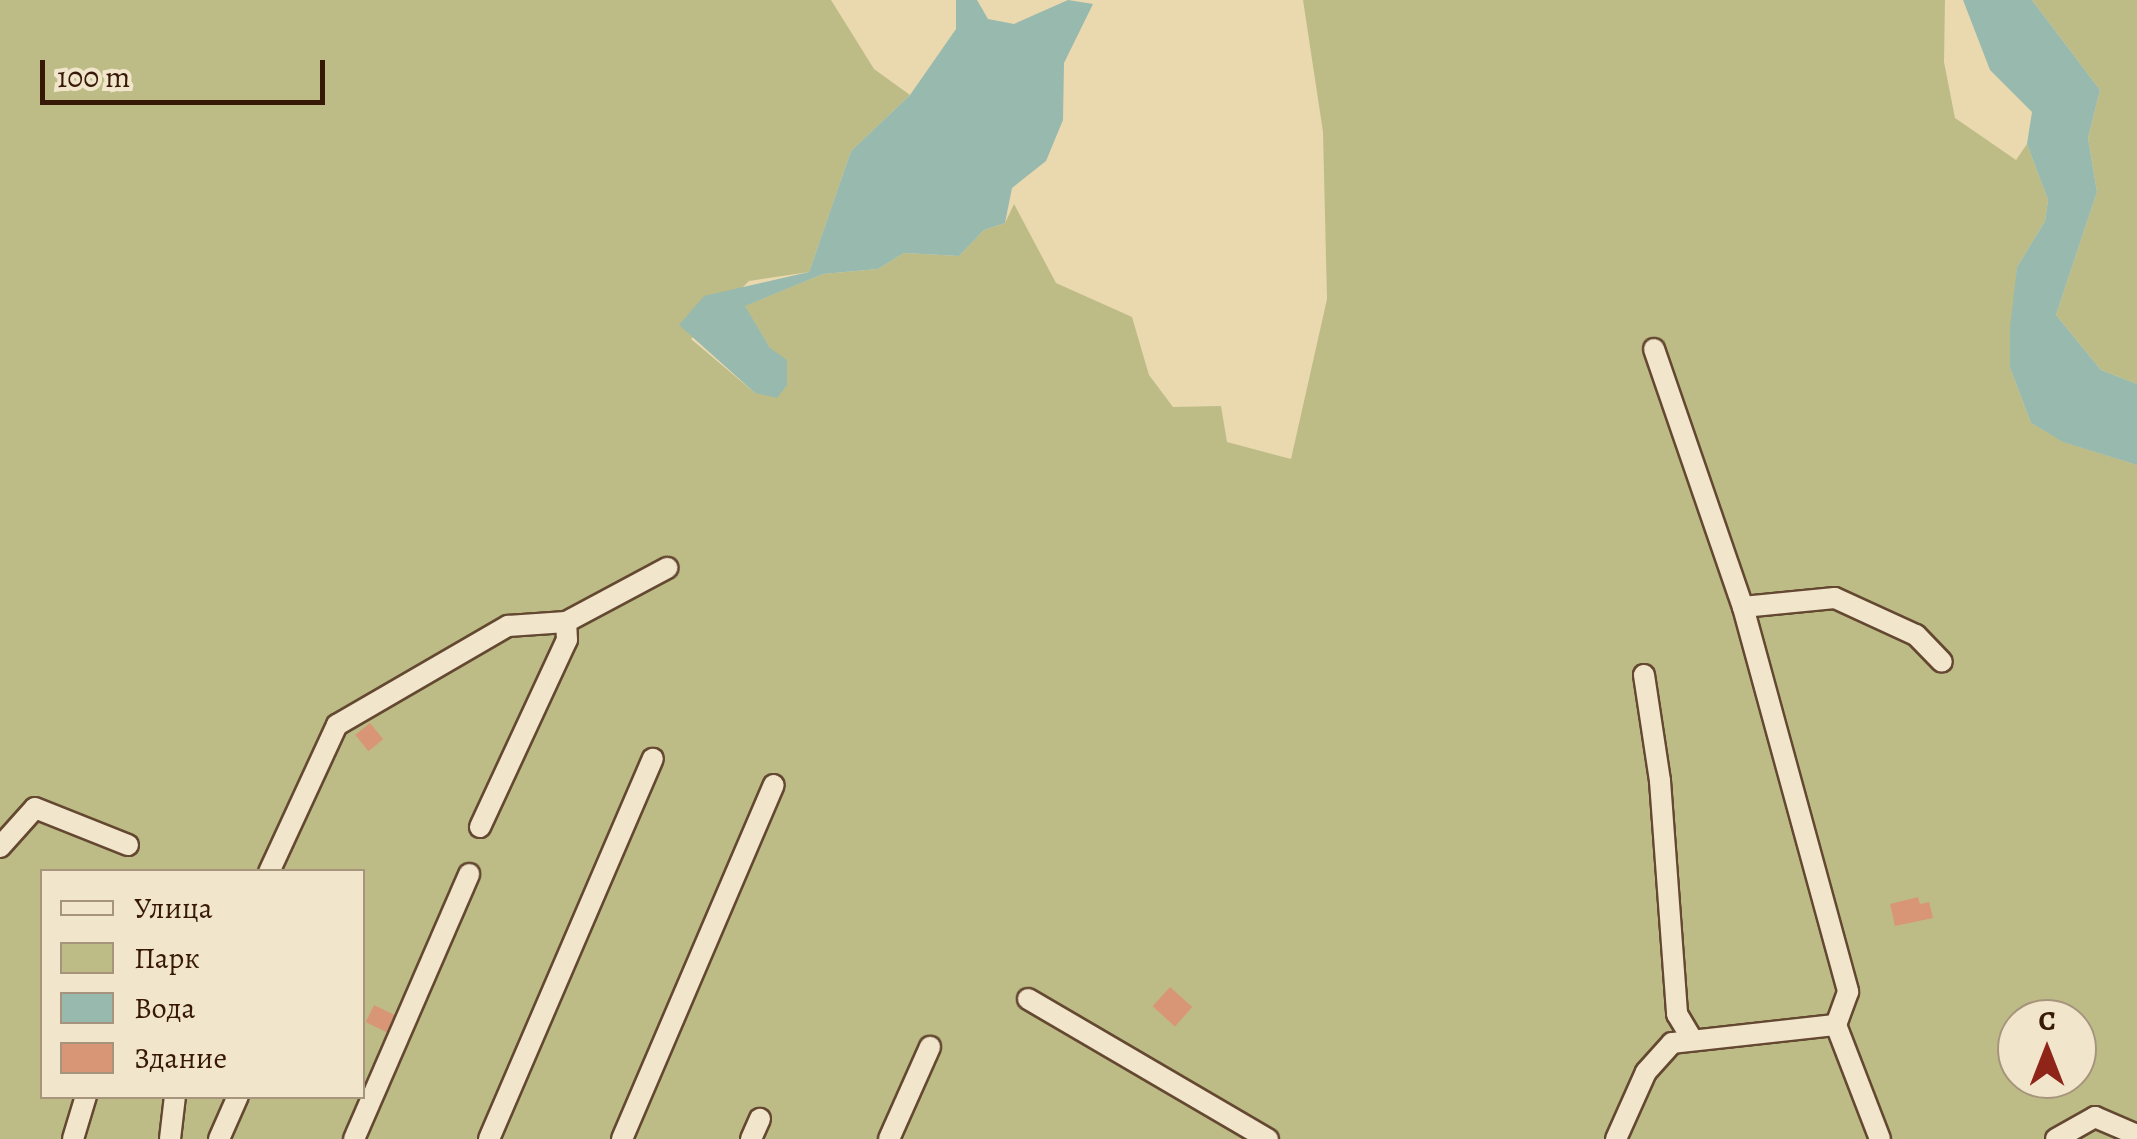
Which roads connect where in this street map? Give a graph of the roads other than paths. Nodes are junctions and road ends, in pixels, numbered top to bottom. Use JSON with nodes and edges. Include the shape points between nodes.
{"nodes":[{"id":1,"x":1654,"y":349,"type":"dead end"},
{"id":2,"x":667,"y":568,"type":"dead end"},
{"id":3,"x":1743,"y":607,"type":"junction"},
{"id":4,"x":566,"y":622,"type":"junction"},
{"id":5,"x":1942,"y":662,"type":"dead end"},
{"id":6,"x":1644,"y":675,"type":"dead end"},
{"id":7,"x":653,"y":760,"type":"dead end"},
{"id":8,"x":774,"y":785,"type":"dead end"},
{"id":9,"x":480,"y":827,"type":"dead end"},
{"id":10,"x":128,"y":845,"type":"dead end"},
{"id":11,"x":0,"y":847,"type":"edge"},
{"id":12,"x":270,"y":869,"type":"edge"},
{"id":13,"x":469,"y":874,"type":"dead end"},
{"id":14,"x":1028,"y":999,"type":"dead end"},
{"id":15,"x":1836,"y":1025,"type":"junction"},
{"id":16,"x":1690,"y":1036,"type":"junction"},
{"id":17,"x":930,"y":1047,"type":"dead end"},
{"id":18,"x":85,"y":1099,"type":"edge"},
{"id":19,"x":175,"y":1099,"type":"edge"},
{"id":20,"x":237,"y":1099,"type":"edge"},
{"id":21,"x":2137,"y":1134,"type":"edge"},
{"id":22,"x":73,"y":1139,"type":"edge"},
{"id":23,"x":170,"y":1139,"type":"edge"},
{"id":24,"x":220,"y":1139,"type":"edge"},
{"id":25,"x":354,"y":1139,"type":"edge"},
{"id":26,"x":490,"y":1139,"type":"edge"},
{"id":27,"x":622,"y":1139,"type":"edge"},
{"id":28,"x":888,"y":1139,"type":"edge"},
{"id":29,"x":1268,"y":1139,"type":"edge"},
{"id":30,"x":1616,"y":1139,"type":"edge"},
{"id":31,"x":1880,"y":1139,"type":"edge"},
{"id":32,"x":2056,"y":1139,"type":"edge"}],
"edges":[{"from":1,"to":3,"type":"street"},
{"from":2,"to":4,"type":"street"},
{"from":3,"to":5,"type":"street","via":[[1835,598],[1916,635]]},
{"from":3,"to":15,"type":"street","via":[[1848,992]]},
{"from":4,"to":9,"type":"street","via":[[567,640]]},
{"from":4,"to":12,"type":"street","via":[[508,626],[338,725]]},
{"from":6,"to":16,"type":"street","via":[[1660,781],[1676,1014]]},
{"from":7,"to":26,"type":"street"},
{"from":8,"to":27,"type":"street"},
{"from":10,"to":11,"type":"street","via":[[35,808]]},
{"from":13,"to":25,"type":"street"},
{"from":14,"to":29,"type":"street"},
{"from":15,"to":16,"type":"street"},
{"from":15,"to":31,"type":"street"},
{"from":16,"to":30,"type":"street","via":[[1672,1043],[1646,1072]]},
{"from":17,"to":28,"type":"street"},
{"from":18,"to":22,"type":"street"},
{"from":19,"to":23,"type":"street"},
{"from":20,"to":24,"type":"street"},
{"from":21,"to":32,"type":"street","via":[[2094,1118]]}]}
